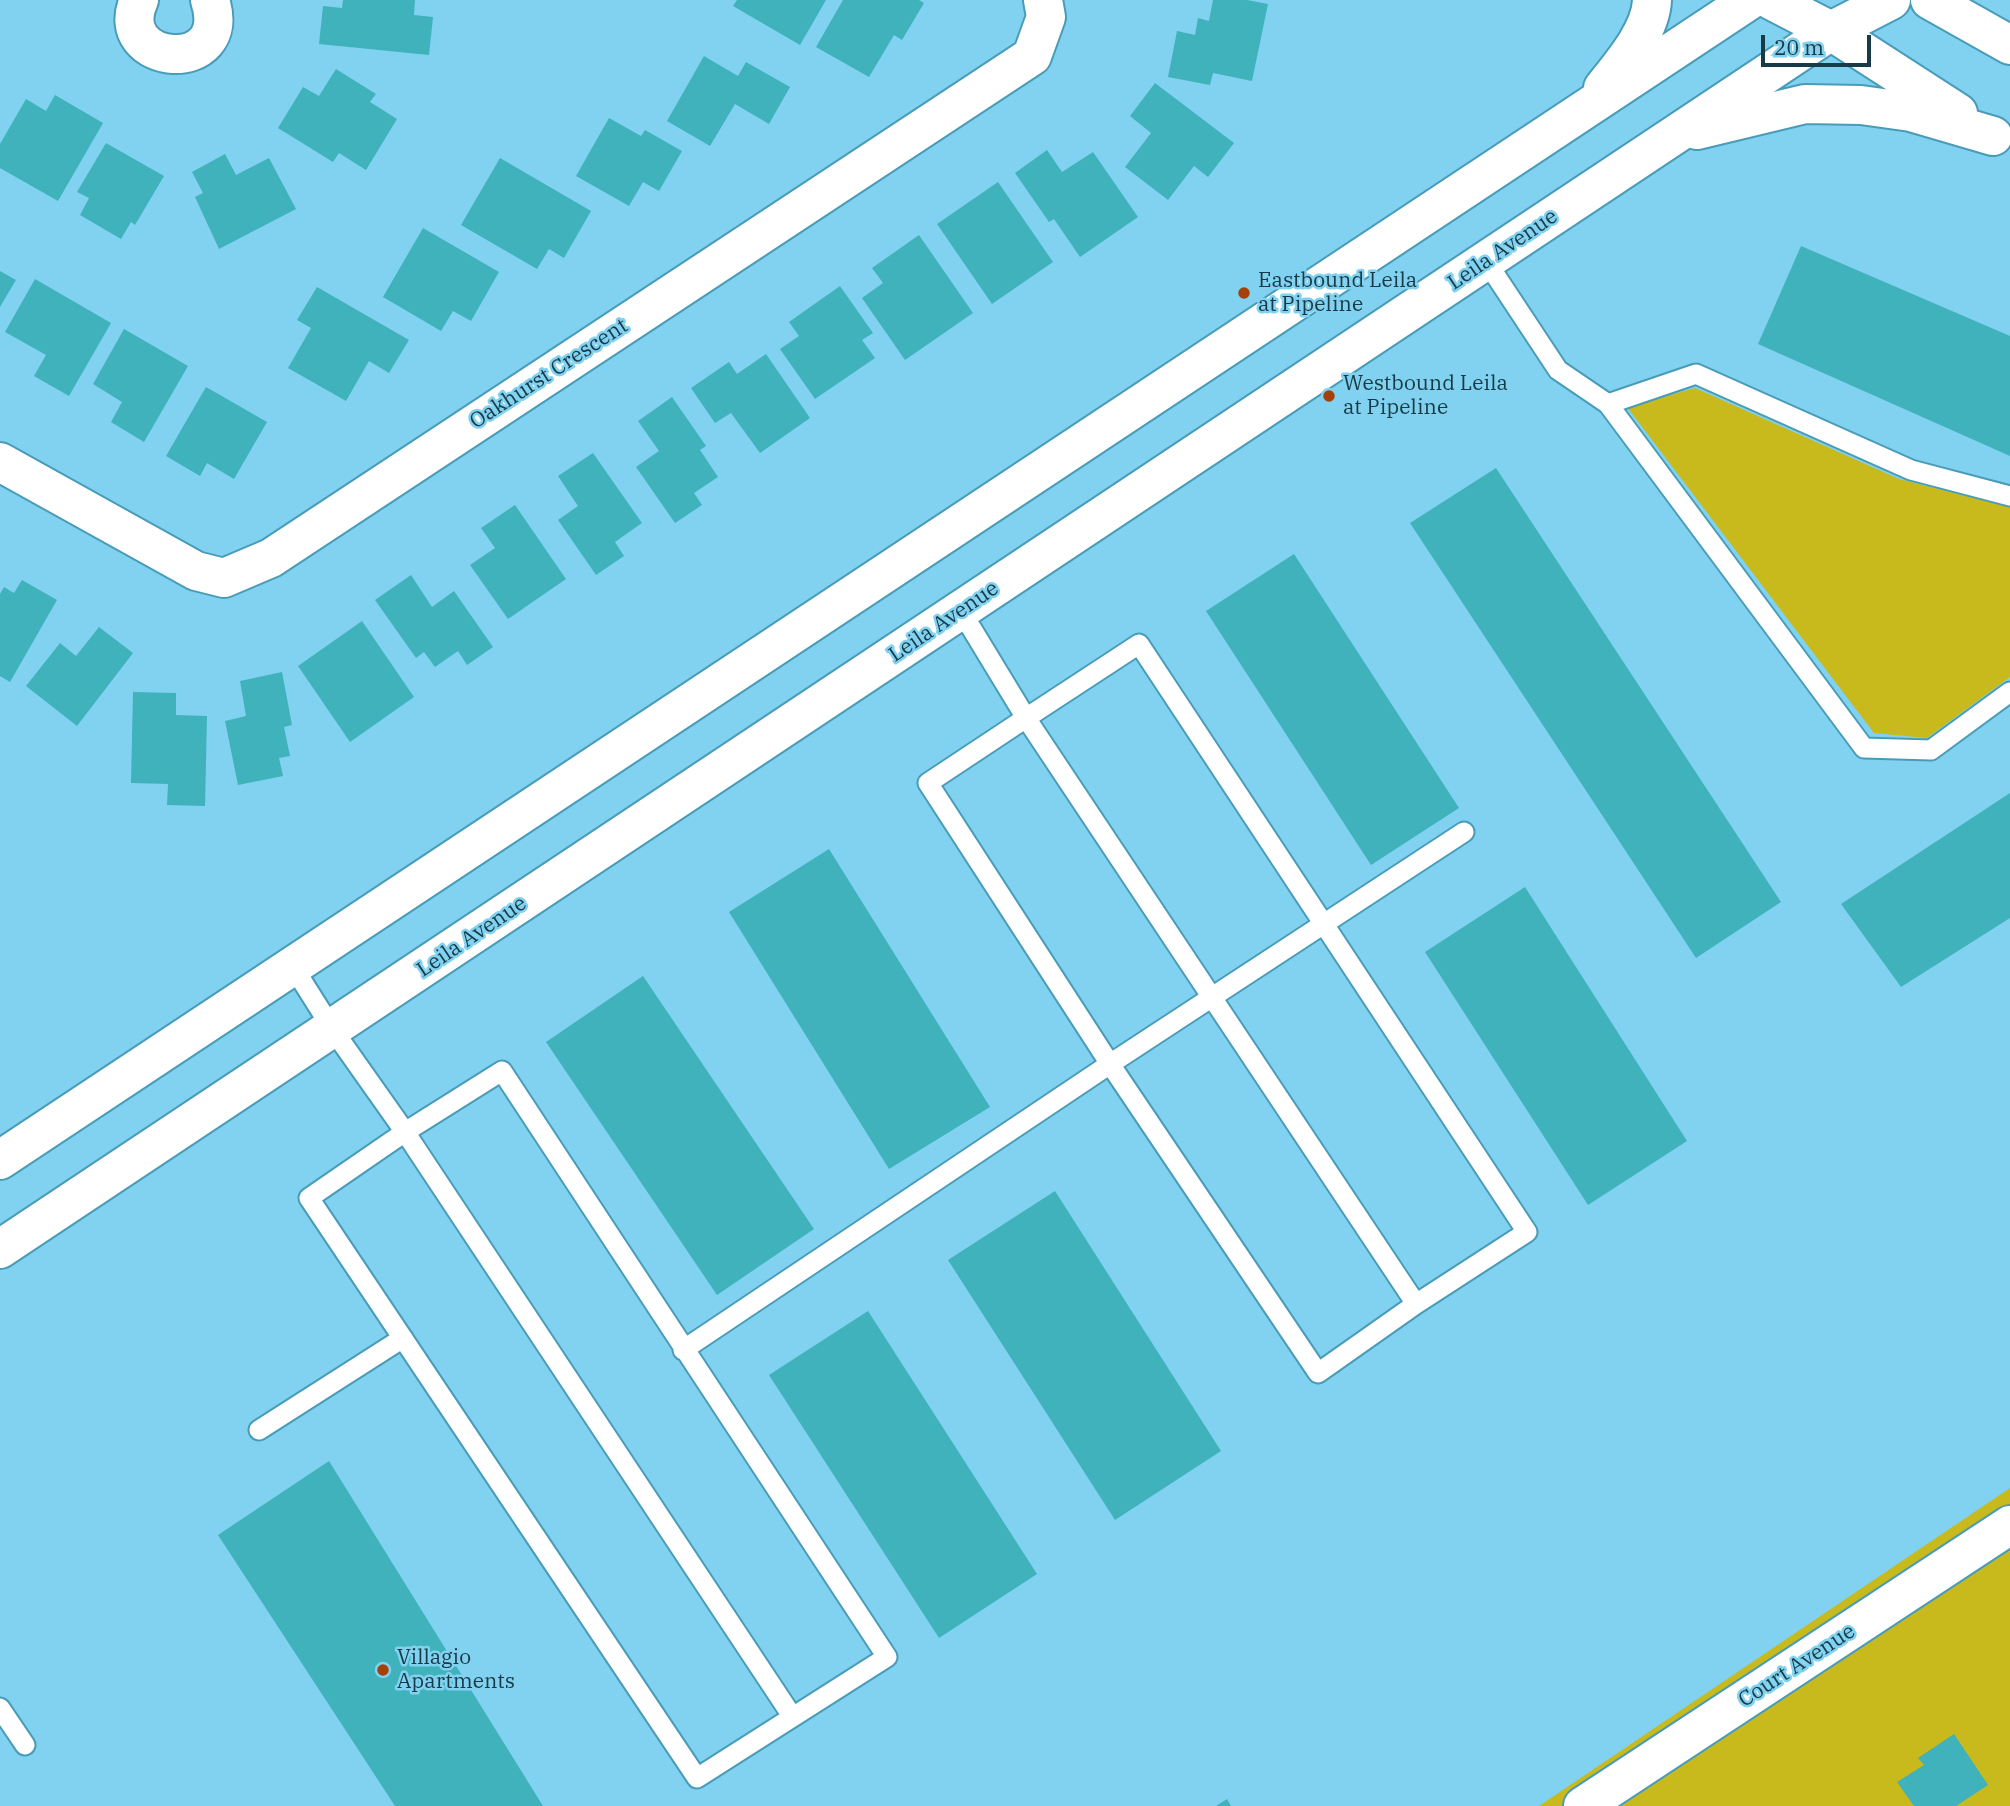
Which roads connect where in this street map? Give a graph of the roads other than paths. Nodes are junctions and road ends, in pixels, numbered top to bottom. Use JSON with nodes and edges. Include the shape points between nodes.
{"nodes":[{"id":1,"x":139,"y":0,"type":"edge"},
{"id":2,"x":210,"y":0,"type":"edge"},
{"id":3,"x":1043,"y":0,"type":"edge"},
{"id":4,"x":1652,"y":0,"type":"edge"},
{"id":5,"x":1750,"y":0,"type":"edge"},
{"id":6,"x":1771,"y":0,"type":"edge"},
{"id":7,"x":1891,"y":0,"type":"edge"},
{"id":8,"x":1930,"y":0,"type":"edge"},
{"id":9,"x":1831,"y":31,"type":"junction"},
{"id":10,"x":2010,"y":45,"type":"edge"},
{"id":11,"x":1588,"y":108,"type":"junction"},
{"id":12,"x":1675,"y":135,"type":"junction"},
{"id":13,"x":2001,"y":139,"type":"edge"},
{"id":14,"x":1486,"y":261,"type":"junction"},
{"id":15,"x":1608,"y":404,"type":"junction"},
{"id":16,"x":0,"y":462,"type":"edge"},
{"id":17,"x":2010,"y":496,"type":"edge"},
{"id":18,"x":961,"y":611,"type":"junction"},
{"id":19,"x":2010,"y":692,"type":"edge"},
{"id":20,"x":1026,"y":718,"type":"junction"},
{"id":21,"x":1464,"y":832,"type":"dead end"},
{"id":22,"x":1322,"y":925,"type":"junction"},
{"id":23,"x":292,"y":965,"type":"junction"},
{"id":24,"x":1213,"y":996,"type":"junction"},
{"id":25,"x":333,"y":1030,"type":"junction"},
{"id":26,"x":1110,"y":1064,"type":"junction"},
{"id":27,"x":405,"y":1132,"type":"junction"},
{"id":28,"x":0,"y":1160,"type":"edge"},
{"id":29,"x":0,"y":1249,"type":"edge"},
{"id":30,"x":1416,"y":1304,"type":"junction"},
{"id":31,"x":403,"y":1338,"type":"junction"},
{"id":32,"x":683,"y":1350,"type":"junction"},
{"id":33,"x":258,"y":1430,"type":"dead end"},
{"id":34,"x":2010,"y":1525,"type":"edge"},
{"id":35,"x":0,"y":1708,"type":"edge"},
{"id":36,"x":792,"y":1716,"type":"junction"},
{"id":37,"x":25,"y":1745,"type":"dead end"},
{"id":38,"x":1598,"y":1802,"type":"edge"}],
"edges":[{"from":1,"to":2,"type":"street","via":[[138,33],[158,53],[178,56],[192,52],[211,33]]},
{"from":3,"to":16,"type":"street","name":"Oakhurst Crescent","via":[[1046,17],[1032,56],[271,558],[224,578],[196,571]]},
{"from":4,"to":11,"type":"street","via":[[1652,14],[1628,55]]},
{"from":5,"to":11,"type":"street"},
{"from":6,"to":9,"type":"street"},
{"from":7,"to":9,"type":"street","name":"Leila Avenue"},
{"from":8,"to":10,"type":"street"},
{"from":9,"to":12,"type":"street","name":"Leila Avenue"},
{"from":9,"to":13,"type":"street"},
{"from":11,"to":23,"type":"street"},
{"from":12,"to":13,"type":"street","via":[[1805,104],[1911,112]]},
{"from":12,"to":14,"type":"street","name":"Leila Avenue"},
{"from":14,"to":15,"type":"lane","via":[[1558,370]]},
{"from":14,"to":18,"type":"street","name":"Leila Avenue"},
{"from":15,"to":17,"type":"lane","via":[[1696,374],[1911,470]]},
{"from":15,"to":19,"type":"lane","via":[[1864,748],[1931,750]]},
{"from":18,"to":20,"type":"lane"},
{"from":18,"to":25,"type":"street","name":"Leila Avenue"},
{"from":20,"to":22,"type":"lane","via":[[1139,644]]},
{"from":20,"to":24,"type":"lane"},
{"from":20,"to":26,"type":"lane","via":[[928,783]]},
{"from":21,"to":22,"type":"lane"},
{"from":22,"to":24,"type":"lane"},
{"from":22,"to":30,"type":"lane","via":[[1527,1232]]},
{"from":23,"to":25,"type":"lane"},
{"from":23,"to":28,"type":"street"},
{"from":24,"to":26,"type":"lane"},
{"from":24,"to":30,"type":"lane"},
{"from":25,"to":27,"type":"lane"},
{"from":25,"to":29,"type":"street","name":"Leila Avenue"},
{"from":26,"to":30,"type":"lane","via":[[1318,1374]]},
{"from":26,"to":32,"type":"lane"},
{"from":27,"to":31,"type":"lane","via":[[309,1198]]},
{"from":27,"to":32,"type":"lane","via":[[502,1071]]},
{"from":27,"to":36,"type":"lane"},
{"from":31,"to":33,"type":"lane"},
{"from":31,"to":36,"type":"lane","via":[[697,1778]]},
{"from":32,"to":36,"type":"lane","via":[[887,1657]]},
{"from":34,"to":38,"type":"street","name":"Court Avenue"},
{"from":35,"to":37,"type":"lane"}]}
